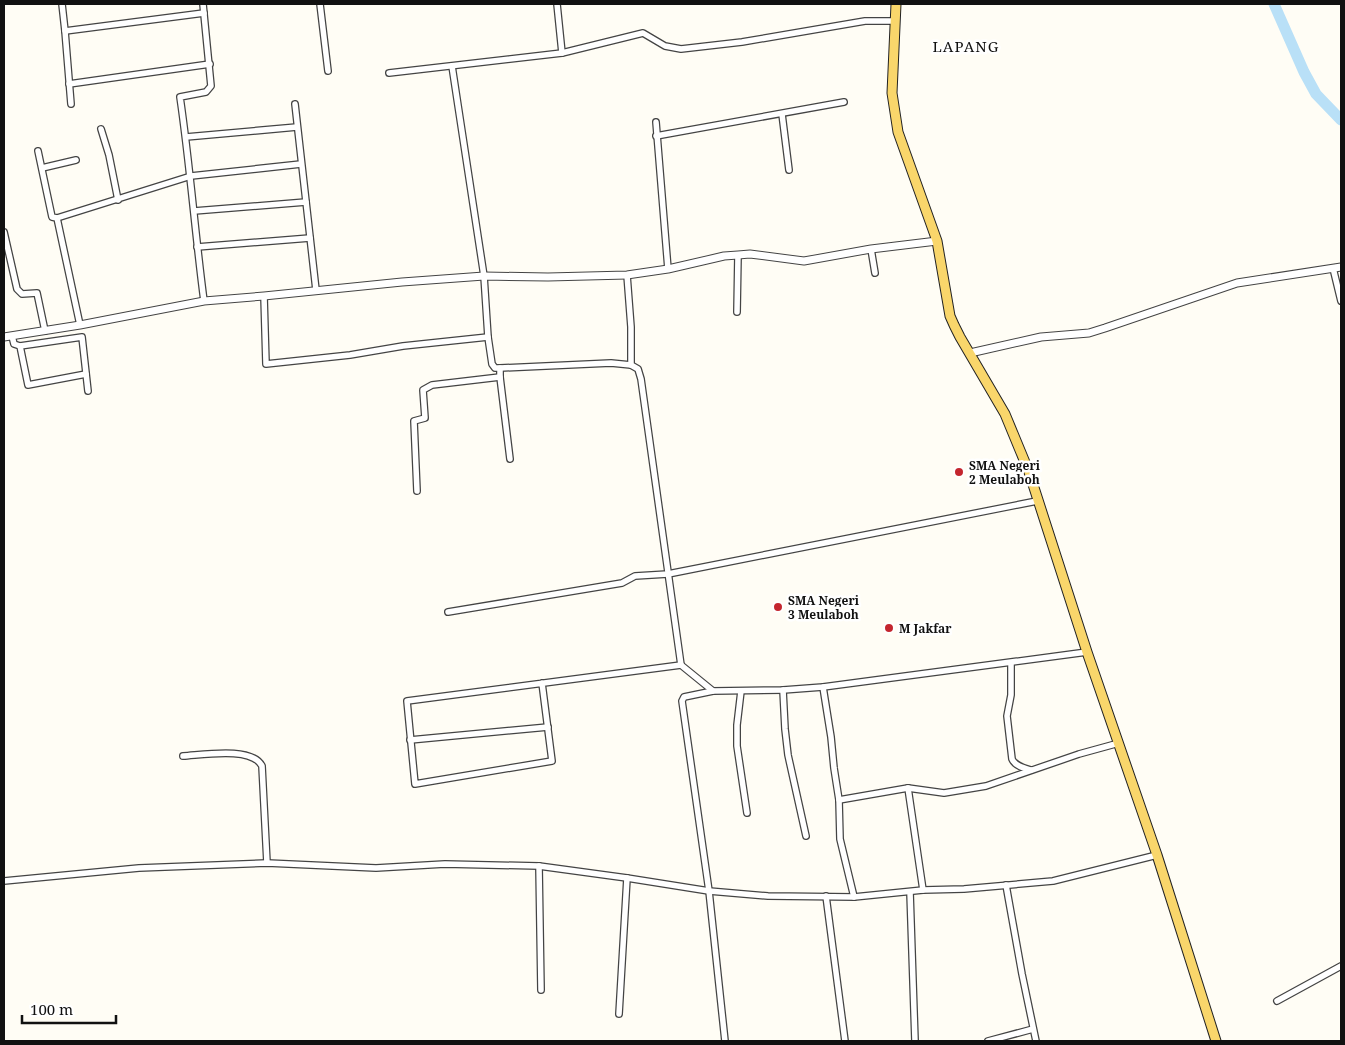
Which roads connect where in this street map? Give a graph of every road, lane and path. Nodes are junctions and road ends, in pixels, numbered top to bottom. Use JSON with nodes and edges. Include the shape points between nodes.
{"nodes":[{"id":1,"x":62,"y":4,"type":"edge"},
{"id":2,"x":203,"y":4,"type":"edge"},
{"id":3,"x":320,"y":4,"type":"edge"},
{"id":4,"x":557,"y":4,"type":"edge"},
{"id":5,"x":896,"y":4,"type":"edge"},
{"id":6,"x":204,"y":13,"type":"junction"},
{"id":7,"x":894,"y":21,"type":"junction"},
{"id":8,"x":65,"y":31,"type":"junction"},
{"id":9,"x":562,"y":53,"type":"junction"},
{"id":10,"x":210,"y":64,"type":"junction"},
{"id":11,"x":452,"y":66,"type":"junction"},
{"id":12,"x":328,"y":71,"type":"dead end"},
{"id":13,"x":390,"y":73,"type":"dead end"},
{"id":14,"x":69,"y":84,"type":"junction"},
{"id":15,"x":844,"y":102,"type":"dead end"},
{"id":16,"x":71,"y":104,"type":"dead end"},
{"id":17,"x":295,"y":104,"type":"dead end"},
{"id":18,"x":782,"y":114,"type":"junction"},
{"id":19,"x":656,"y":122,"type":"dead end"},
{"id":20,"x":297,"y":127,"type":"junction"},
{"id":21,"x":101,"y":129,"type":"dead end"},
{"id":22,"x":656,"y":136,"type":"junction"},
{"id":23,"x":186,"y":137,"type":"junction"},
{"id":24,"x":38,"y":151,"type":"dead end"},
{"id":25,"x":76,"y":160,"type":"dead end"},
{"id":26,"x":301,"y":164,"type":"junction"},
{"id":27,"x":42,"y":168,"type":"junction"},
{"id":28,"x":789,"y":170,"type":"dead end"},
{"id":29,"x":191,"y":176,"type":"junction"},
{"id":30,"x":118,"y":200,"type":"junction"},
{"id":31,"x":306,"y":202,"type":"junction"},
{"id":32,"x":194,"y":211,"type":"junction"},
{"id":33,"x":57,"y":218,"type":"junction"},
{"id":34,"x":4,"y":232,"type":"edge"},
{"id":35,"x":310,"y":238,"type":"junction"},
{"id":36,"x":937,"y":242,"type":"junction"},
{"id":37,"x":197,"y":247,"type":"junction"},
{"id":38,"x":871,"y":249,"type":"junction"},
{"id":39,"x":738,"y":255,"type":"junction"},
{"id":40,"x":1341,"y":267,"type":"edge"},
{"id":41,"x":1333,"y":268,"type":"junction"},
{"id":42,"x":668,"y":269,"type":"junction"},
{"id":43,"x":875,"y":273,"type":"dead end"},
{"id":44,"x":484,"y":276,"type":"junction"},
{"id":45,"x":627,"y":276,"type":"junction"},
{"id":46,"x":316,"y":290,"type":"junction"},
{"id":47,"x":264,"y":296,"type":"junction"},
{"id":48,"x":204,"y":301,"type":"junction"},
{"id":49,"x":1341,"y":301,"type":"edge"},
{"id":50,"x":737,"y":312,"type":"dead end"},
{"id":51,"x":80,"y":325,"type":"junction"},
{"id":52,"x":45,"y":331,"type":"junction"},
{"id":53,"x":12,"y":336,"type":"junction"},
{"id":54,"x":4,"y":337,"type":"edge"},
{"id":55,"x":488,"y":338,"type":"junction"},
{"id":56,"x":20,"y":346,"type":"junction"},
{"id":57,"x":970,"y":353,"type":"junction"},
{"id":58,"x":631,"y":365,"type":"junction"},
{"id":59,"x":500,"y":368,"type":"junction"},
{"id":60,"x":86,"y":374,"type":"junction"},
{"id":61,"x":500,"y":377,"type":"junction"},
{"id":62,"x":88,"y":391,"type":"dead end"},
{"id":63,"x":510,"y":459,"type":"dead end"},
{"id":64,"x":416,"y":491,"type":"dead end"},
{"id":65,"x":1037,"y":501,"type":"junction"},
{"id":66,"x":668,"y":574,"type":"junction"},
{"id":67,"x":448,"y":612,"type":"dead end"},
{"id":68,"x":1087,"y":652,"type":"junction"},
{"id":69,"x":1012,"y":663,"type":"junction"},
{"id":70,"x":681,"y":665,"type":"junction"},
{"id":71,"x":542,"y":683,"type":"junction"},
{"id":72,"x":823,"y":687,"type":"junction"},
{"id":73,"x":741,"y":690,"type":"junction"},
{"id":74,"x":783,"y":690,"type":"junction"},
{"id":75,"x":713,"y":691,"type":"junction"},
{"id":76,"x":548,"y":727,"type":"junction"},
{"id":77,"x":410,"y":740,"type":"junction"},
{"id":78,"x":1119,"y":743,"type":"junction"},
{"id":79,"x":183,"y":756,"type":"dead end"},
{"id":80,"x":1031,"y":770,"type":"junction"},
{"id":81,"x":908,"y":788,"type":"junction"},
{"id":82,"x":839,"y":800,"type":"junction"},
{"id":83,"x":747,"y":813,"type":"dead end"},
{"id":84,"x":806,"y":836,"type":"dead end"},
{"id":85,"x":1157,"y":855,"type":"junction"},
{"id":86,"x":268,"y":863,"type":"junction"},
{"id":87,"x":539,"y":866,"type":"junction"},
{"id":88,"x":627,"y":878,"type":"junction"},
{"id":89,"x":4,"y":881,"type":"edge"},
{"id":90,"x":1006,"y":885,"type":"junction"},
{"id":91,"x":923,"y":890,"type":"junction"},
{"id":92,"x":709,"y":892,"type":"junction"},
{"id":93,"x":910,"y":892,"type":"junction"},
{"id":94,"x":826,"y":896,"type":"junction"},
{"id":95,"x":854,"y":897,"type":"junction"},
{"id":96,"x":1341,"y":966,"type":"edge"},
{"id":97,"x":541,"y":990,"type":"dead end"},
{"id":98,"x":1277,"y":1001,"type":"dead end"},
{"id":99,"x":619,"y":1014,"type":"dead end"},
{"id":100,"x":1033,"y":1029,"type":"junction"},
{"id":101,"x":725,"y":1041,"type":"edge"},
{"id":102,"x":845,"y":1041,"type":"edge"},
{"id":103,"x":915,"y":1041,"type":"edge"},
{"id":104,"x":988,"y":1041,"type":"edge"},
{"id":105,"x":1036,"y":1041,"type":"edge"},
{"id":106,"x":1216,"y":1041,"type":"edge"}],
"edges":[{"from":1,"to":8,"type":"street"},
{"from":2,"to":6,"type":"street"},
{"from":3,"to":12,"type":"street"},
{"from":4,"to":9,"type":"street"},
{"from":5,"to":7,"type":"main road"},
{"from":6,"to":8,"type":"street"},
{"from":6,"to":10,"type":"street"},
{"from":7,"to":9,"type":"street","via":[[865,21],[681,49],[665,46],[643,32]]},
{"from":7,"to":36,"type":"main road","via":[[892,93],[896,122]]},
{"from":8,"to":14,"type":"street"},
{"from":9,"to":11,"type":"street"},
{"from":10,"to":14,"type":"street"},
{"from":10,"to":23,"type":"street","via":[[209,89],[180,97]]},
{"from":11,"to":13,"type":"street"},
{"from":11,"to":44,"type":"street"},
{"from":14,"to":16,"type":"street"},
{"from":15,"to":18,"type":"street"},
{"from":17,"to":20,"type":"street"},
{"from":18,"to":22,"type":"street"},
{"from":18,"to":28,"type":"street"},
{"from":19,"to":22,"type":"street"},
{"from":20,"to":23,"type":"street"},
{"from":20,"to":26,"type":"street"},
{"from":21,"to":30,"type":"street"},
{"from":22,"to":42,"type":"street"},
{"from":23,"to":29,"type":"street"},
{"from":24,"to":27,"type":"street"},
{"from":25,"to":27,"type":"street"},
{"from":26,"to":29,"type":"street"},
{"from":26,"to":31,"type":"street"},
{"from":27,"to":33,"type":"street","via":[[52,217]]},
{"from":29,"to":30,"type":"street"},
{"from":29,"to":32,"type":"street"},
{"from":30,"to":33,"type":"street"},
{"from":31,"to":32,"type":"street"},
{"from":31,"to":35,"type":"street"},
{"from":32,"to":37,"type":"street"},
{"from":33,"to":51,"type":"street"},
{"from":34,"to":52,"type":"street","via":[[17,289],[22,294],[37,293]]},
{"from":35,"to":37,"type":"street"},
{"from":35,"to":46,"type":"street"},
{"from":36,"to":38,"type":"street"},
{"from":36,"to":57,"type":"main road","via":[[950,316]]},
{"from":37,"to":48,"type":"street"},
{"from":38,"to":39,"type":"street","via":[[804,260]]},
{"from":38,"to":43,"type":"street"},
{"from":39,"to":42,"type":"street"},
{"from":39,"to":50,"type":"street"},
{"from":40,"to":41,"type":"street"},
{"from":41,"to":49,"type":"street"},
{"from":41,"to":57,"type":"street","via":[[1237,283],[1105,328],[1041,337]]},
{"from":42,"to":45,"type":"street"},
{"from":44,"to":45,"type":"street"},
{"from":44,"to":46,"type":"street"},
{"from":44,"to":55,"type":"street"},
{"from":45,"to":58,"type":"street"},
{"from":46,"to":47,"type":"street"},
{"from":47,"to":48,"type":"street"},
{"from":47,"to":55,"type":"street","via":[[266,364]]},
{"from":48,"to":51,"type":"street"},
{"from":51,"to":52,"type":"street"},
{"from":52,"to":53,"type":"street"},
{"from":53,"to":54,"type":"street"},
{"from":53,"to":56,"type":"street","via":[[14,344]]},
{"from":55,"to":59,"type":"street","via":[[492,364]]},
{"from":56,"to":60,"type":"street","via":[[82,338]]},
{"from":56,"to":60,"type":"street","via":[[28,385]]},
{"from":57,"to":65,"type":"main road","via":[[1005,414]]},
{"from":58,"to":59,"type":"street"},
{"from":58,"to":66,"type":"street","via":[[638,369],[641,379]]},
{"from":59,"to":61,"type":"street"},
{"from":60,"to":62,"type":"street"},
{"from":61,"to":63,"type":"street"},
{"from":61,"to":64,"type":"street","via":[[432,385],[423,390],[425,418],[414,421]]},
{"from":65,"to":66,"type":"street"},
{"from":65,"to":68,"type":"main road"},
{"from":66,"to":67,"type":"street","via":[[635,576],[622,583]]},
{"from":66,"to":70,"type":"street"},
{"from":68,"to":69,"type":"street"},
{"from":68,"to":78,"type":"main road"},
{"from":69,"to":72,"type":"street"},
{"from":69,"to":80,"type":"street","via":[[1007,716],[1012,759]]},
{"from":70,"to":71,"type":"street"},
{"from":70,"to":75,"type":"street"},
{"from":71,"to":76,"type":"street"},
{"from":71,"to":77,"type":"street","via":[[407,701]]},
{"from":72,"to":74,"type":"street"},
{"from":72,"to":82,"type":"street"},
{"from":73,"to":74,"type":"street"},
{"from":73,"to":75,"type":"street"},
{"from":73,"to":83,"type":"street","via":[[737,746]]},
{"from":74,"to":84,"type":"street","via":[[788,755]]},
{"from":75,"to":92,"type":"street","via":[[684,697],[682,701]]},
{"from":76,"to":77,"type":"street"},
{"from":76,"to":77,"type":"street","via":[[552,761],[415,784]]},
{"from":78,"to":80,"type":"street"},
{"from":78,"to":85,"type":"main road"},
{"from":79,"to":86,"type":"street","via":[[237,753],[260,762]]},
{"from":80,"to":81,"type":"street","via":[[986,786],[944,793]]},
{"from":81,"to":82,"type":"street"},
{"from":81,"to":91,"type":"street"},
{"from":82,"to":95,"type":"street","via":[[840,839]]},
{"from":85,"to":90,"type":"street","via":[[1053,881]]},
{"from":85,"to":106,"type":"main road"},
{"from":86,"to":87,"type":"street","via":[[376,868],[445,864]]},
{"from":86,"to":89,"type":"street","via":[[138,868]]},
{"from":87,"to":88,"type":"street"},
{"from":87,"to":97,"type":"street"},
{"from":88,"to":92,"type":"street"},
{"from":88,"to":99,"type":"street"},
{"from":90,"to":91,"type":"street"},
{"from":90,"to":100,"type":"street"},
{"from":91,"to":93,"type":"street"},
{"from":92,"to":94,"type":"street"},
{"from":92,"to":101,"type":"street"},
{"from":93,"to":95,"type":"street"},
{"from":93,"to":103,"type":"street"},
{"from":94,"to":95,"type":"street"},
{"from":94,"to":102,"type":"street"},
{"from":96,"to":98,"type":"street"},
{"from":100,"to":104,"type":"street"},
{"from":100,"to":105,"type":"street"}]}
